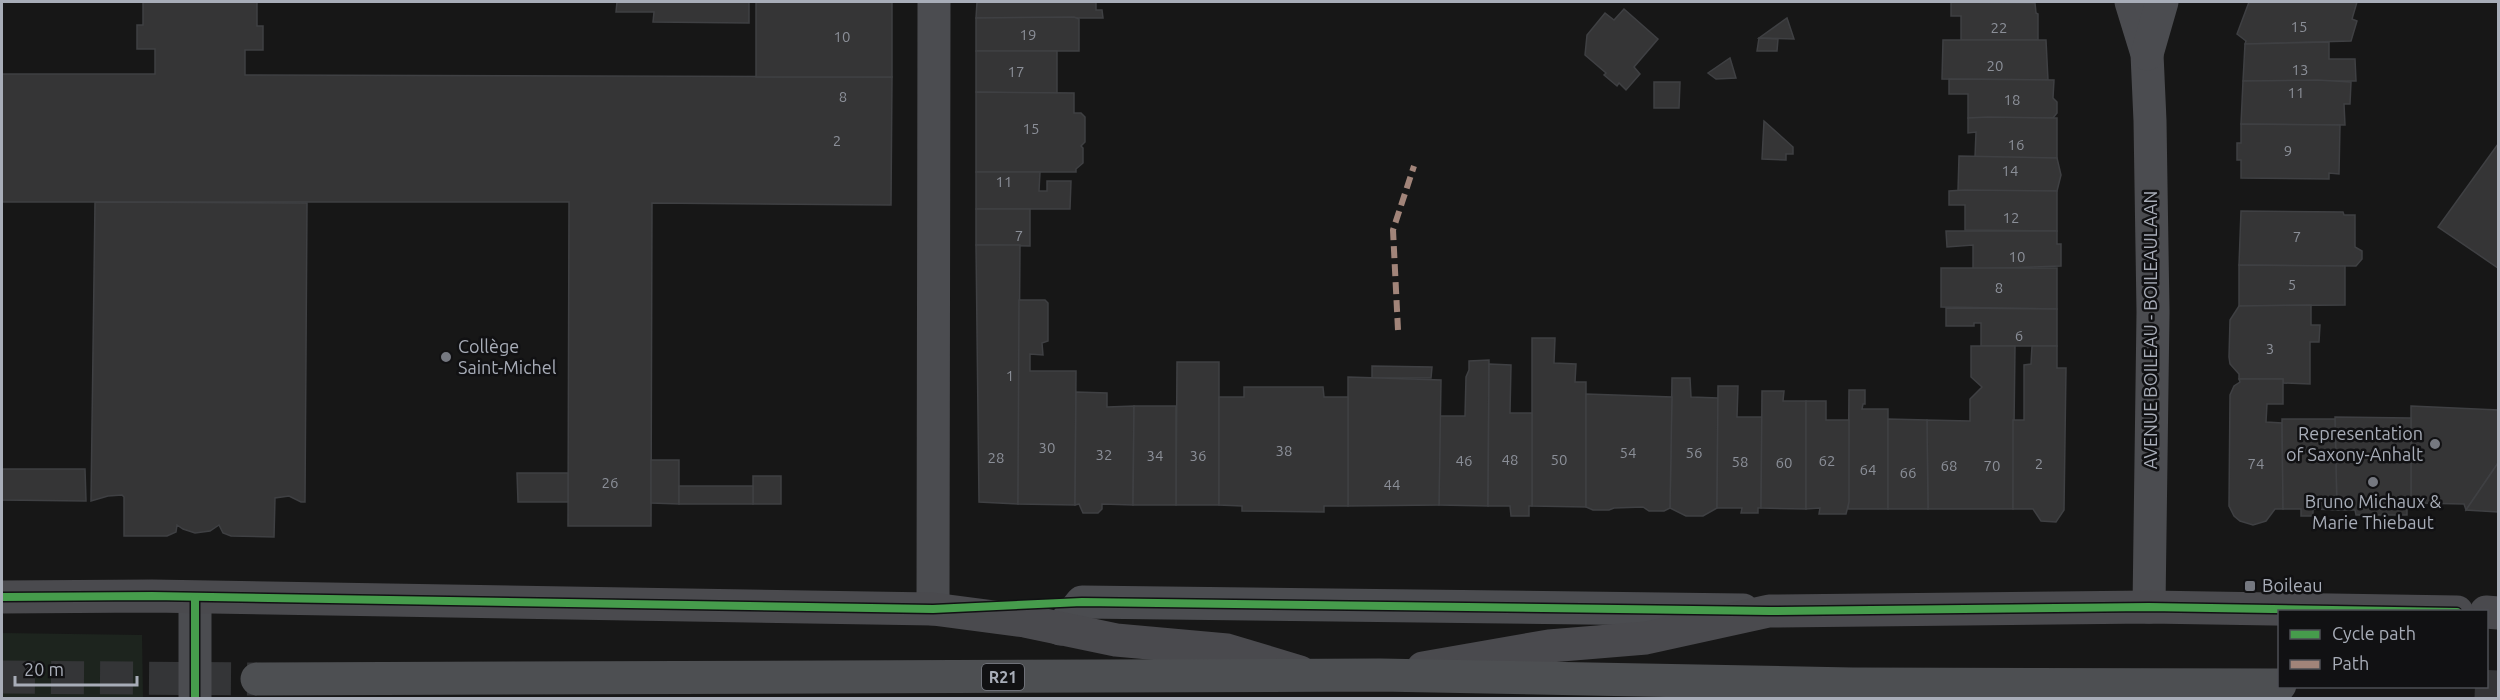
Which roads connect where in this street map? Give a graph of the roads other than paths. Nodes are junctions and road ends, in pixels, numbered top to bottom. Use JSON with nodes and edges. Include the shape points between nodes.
{"nodes":[{"id":1,"x":934,"y":2,"type":"edge"},
{"id":2,"x":2132,"y":2,"type":"edge"},
{"id":3,"x":2162,"y":2,"type":"edge"},
{"id":4,"x":2147,"y":54,"type":"junction"},
{"id":5,"x":2,"y":597,"type":"edge"},
{"id":6,"x":195,"y":598,"type":"junction"},
{"id":7,"x":2149,"y":607,"type":"junction"},
{"id":8,"x":933,"y":609,"type":"junction"},
{"id":9,"x":2334,"y":610,"type":"edge"},
{"id":10,"x":1769,"y":611,"type":"junction"},
{"id":11,"x":1060,"y":629,"type":"junction"},
{"id":12,"x":1380,"y":675,"type":"junction"},
{"id":13,"x":1313,"y":676,"type":"junction"},
{"id":14,"x":257,"y":679,"type":"tunnel mouth"},
{"id":15,"x":2278,"y":685,"type":"edge"},
{"id":16,"x":195,"y":699,"type":"edge"}],
"edges":[{"from":1,"to":8,"type":"street"},
{"from":2,"to":4,"type":"street"},
{"from":3,"to":4,"type":"street"},
{"from":4,"to":7,"type":"street","name":"AVENUE BOILEAU - BOILEAULAAN","via":[[2153,312]]},
{"from":5,"to":6,"type":"main road"},
{"from":6,"to":8,"type":"main road"},
{"from":6,"to":16,"type":"street"},
{"from":7,"to":9,"type":"main road"},
{"from":7,"to":10,"type":"main road"},
{"from":8,"to":11,"type":"main road"},
{"from":10,"to":11,"type":"street","via":[[1082,602]]},
{"from":10,"to":12,"type":"main road","via":[[1646,638],[1549,646]]},
{"from":11,"to":13,"type":"main road","via":[[1116,640],[1227,650]]},
{"from":12,"to":13,"type":"main road","number":"R21"},
{"from":12,"to":15,"type":"main road","number":"R21","via":[[1852,684]]},
{"from":13,"to":14,"type":"main road","number":"R21"}]}
